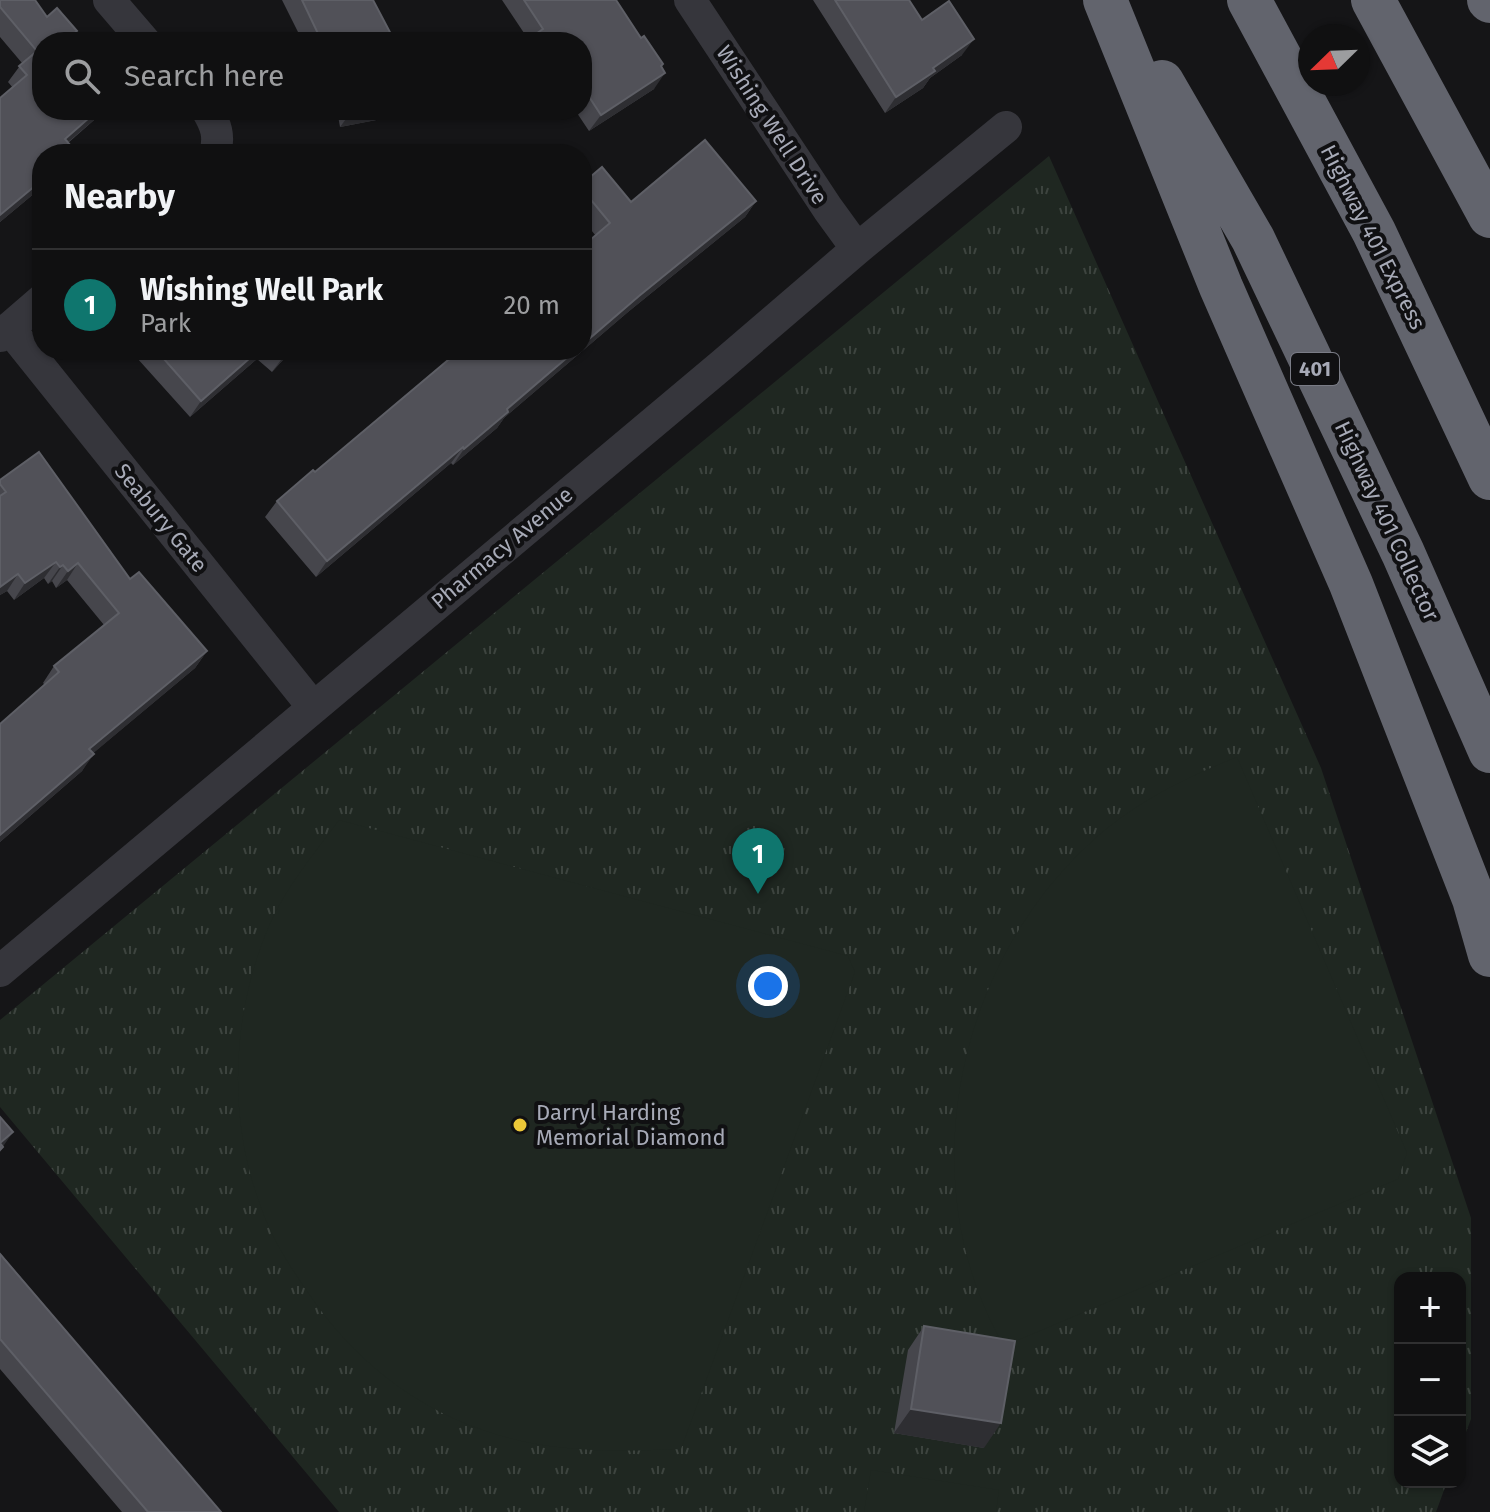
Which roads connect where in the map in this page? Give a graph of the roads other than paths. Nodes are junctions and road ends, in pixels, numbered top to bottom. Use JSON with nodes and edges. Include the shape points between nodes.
{"nodes":[{"id":1,"x":109,"y":0,"type":"edge"},
{"id":2,"x":690,"y":0,"type":"edge"},
{"id":3,"x":1105,"y":0,"type":"edge"},
{"id":4,"x":1115,"y":0,"type":"edge"},
{"id":5,"x":1249,"y":0,"type":"edge"},
{"id":6,"x":1373,"y":0,"type":"edge"},
{"id":7,"x":136,"y":32,"type":"edge"},
{"id":8,"x":213,"y":120,"type":"edge"},
{"id":9,"x":1006,"y":127,"type":"dead end"},
{"id":10,"x":218,"y":144,"type":"edge"},
{"id":11,"x":1490,"y":216,"type":"edge"},
{"id":12,"x":857,"y":249,"type":"junction"},
{"id":13,"x":32,"y":308,"type":"edge"},
{"id":14,"x":4,"y":332,"type":"edge"},
{"id":15,"x":1490,"y":478,"type":"edge"},
{"id":16,"x":313,"y":707,"type":"junction"},
{"id":17,"x":1490,"y":751,"type":"edge"},
{"id":18,"x":1490,"y":955,"type":"edge"},
{"id":19,"x":0,"y":971,"type":"edge"}],
"edges":[{"from":1,"to":7,"type":"street"},
{"from":2,"to":12,"type":"street","name":"Wishing Well Drive"},
{"from":3,"to":18,"type":"highway","via":[[1221,287],[1351,584],[1474,899]]},
{"from":4,"to":17,"type":"highway","name":"Highway 401 Collector","number":"401","via":[[1253,239],[1403,553]]},
{"from":5,"to":15,"type":"highway","name":"Highway 401 Express","via":[[1374,232]]},
{"from":6,"to":11,"type":"highway"},
{"from":8,"to":10,"type":"street"},
{"from":9,"to":12,"type":"street","name":"Pharmacy Avenue"},
{"from":12,"to":16,"type":"street","name":"Pharmacy Avenue"},
{"from":13,"to":14,"type":"street"},
{"from":14,"to":16,"type":"street","name":"Seabury Gate"},
{"from":16,"to":19,"type":"street","name":"Pharmacy Avenue"}]}
